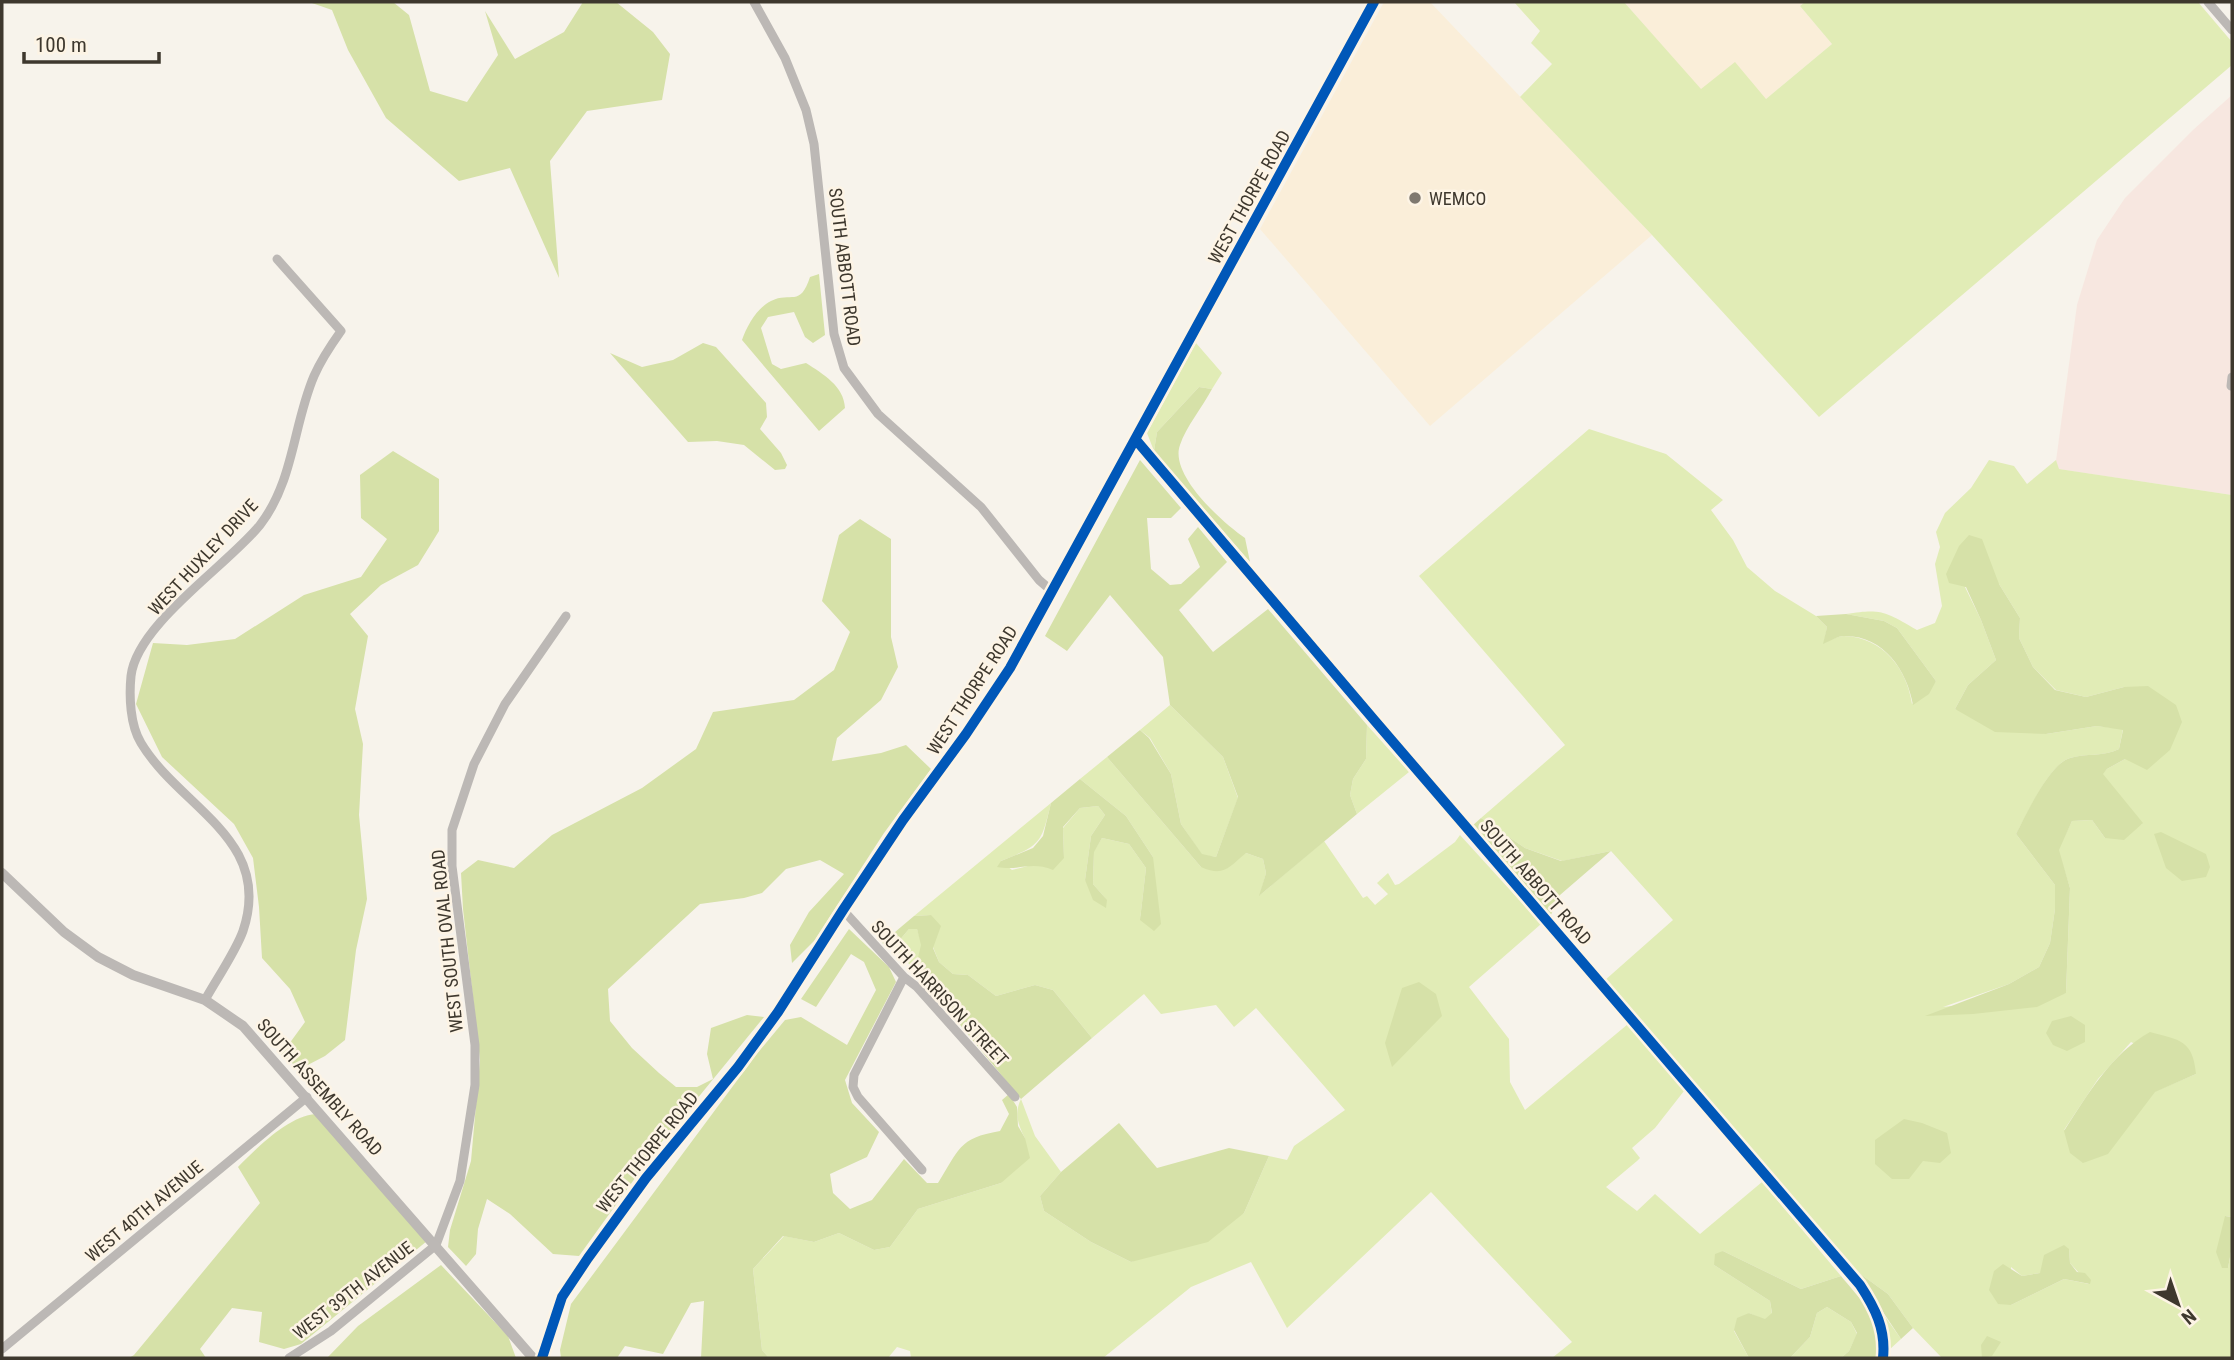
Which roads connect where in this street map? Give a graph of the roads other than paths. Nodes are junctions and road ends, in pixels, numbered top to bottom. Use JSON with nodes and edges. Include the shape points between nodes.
{"nodes":[{"id":1,"x":754,"y":2,"type":"edge"},
{"id":2,"x":1374,"y":2,"type":"edge"},
{"id":3,"x":2208,"y":2,"type":"edge"},
{"id":4,"x":2232,"y":30,"type":"edge"},
{"id":5,"x":277,"y":259,"type":"dead end"},
{"id":6,"x":1136,"y":440,"type":"junction"},
{"id":7,"x":1053,"y":593,"type":"junction"},
{"id":8,"x":566,"y":616,"type":"dead end"},
{"id":9,"x":2,"y":873,"type":"edge"},
{"id":10,"x":843,"y":910,"type":"junction"},
{"id":11,"x":904,"y":977,"type":"junction"},
{"id":12,"x":205,"y":1000,"type":"junction"},
{"id":13,"x":307,"y":1097,"type":"junction"},
{"id":14,"x":1015,"y":1097,"type":"dead end"},
{"id":15,"x":922,"y":1170,"type":"dead end"},
{"id":16,"x":436,"y":1245,"type":"junction"},
{"id":17,"x":2,"y":1349,"type":"edge"},
{"id":18,"x":289,"y":1358,"type":"edge"},
{"id":19,"x":533,"y":1358,"type":"edge"},
{"id":20,"x":542,"y":1358,"type":"edge"},
{"id":21,"x":1883,"y":1358,"type":"edge"}],
"edges":[{"from":1,"to":7,"type":"street","name":"SOUTH ABBOTT ROAD","via":[[785,58],[806,110],[834,334],[844,368],[878,414],[981,507]]},
{"from":2,"to":6,"type":"street","name":"WEST THORPE ROAD"},
{"from":3,"to":4,"type":"street"},
{"from":5,"to":12,"type":"street","name":"WEST HUXLEY DRIVE","via":[[341,331],[313,377],[276,501],[259,526],[170,612],[143,646],[131,673],[131,706],[139,741],[239,852],[251,891],[243,932]]},
{"from":6,"to":7,"type":"street","name":"WEST THORPE ROAD"},
{"from":6,"to":21,"type":"street","name":"SOUTH ABBOTT ROAD","via":[[1860,1285],[1877,1311]]},
{"from":7,"to":10,"type":"street","name":"WEST THORPE ROAD","via":[[1010,668]]},
{"from":8,"to":16,"type":"street","name":"WEST SOUTH OVAL ROAD","via":[[505,704],[474,764],[452,830],[452,866],[475,1045],[475,1084],[460,1181]]},
{"from":9,"to":12,"type":"street","name":"SOUTH ASSEMBLY ROAD","via":[[97,957]]},
{"from":10,"to":11,"type":"street","name":"SOUTH HARRISON STREET"},
{"from":10,"to":20,"type":"street","name":"WEST THORPE ROAD","via":[[738,1067],[646,1178],[588,1258],[562,1297]]},
{"from":11,"to":14,"type":"street","name":"SOUTH HARRISON STREET"},
{"from":11,"to":15,"type":"street","via":[[854,1075],[853,1087]]},
{"from":12,"to":13,"type":"street","name":"SOUTH ASSEMBLY ROAD","via":[[243,1026]]},
{"from":13,"to":16,"type":"street","name":"SOUTH ASSEMBLY ROAD"},
{"from":13,"to":17,"type":"street","name":"WEST 40TH AVENUE"},
{"from":16,"to":18,"type":"street","name":"WEST 39TH AVENUE","via":[[331,1331]]},
{"from":16,"to":19,"type":"street","name":"SOUTH ASSEMBLY ROAD"}]}
